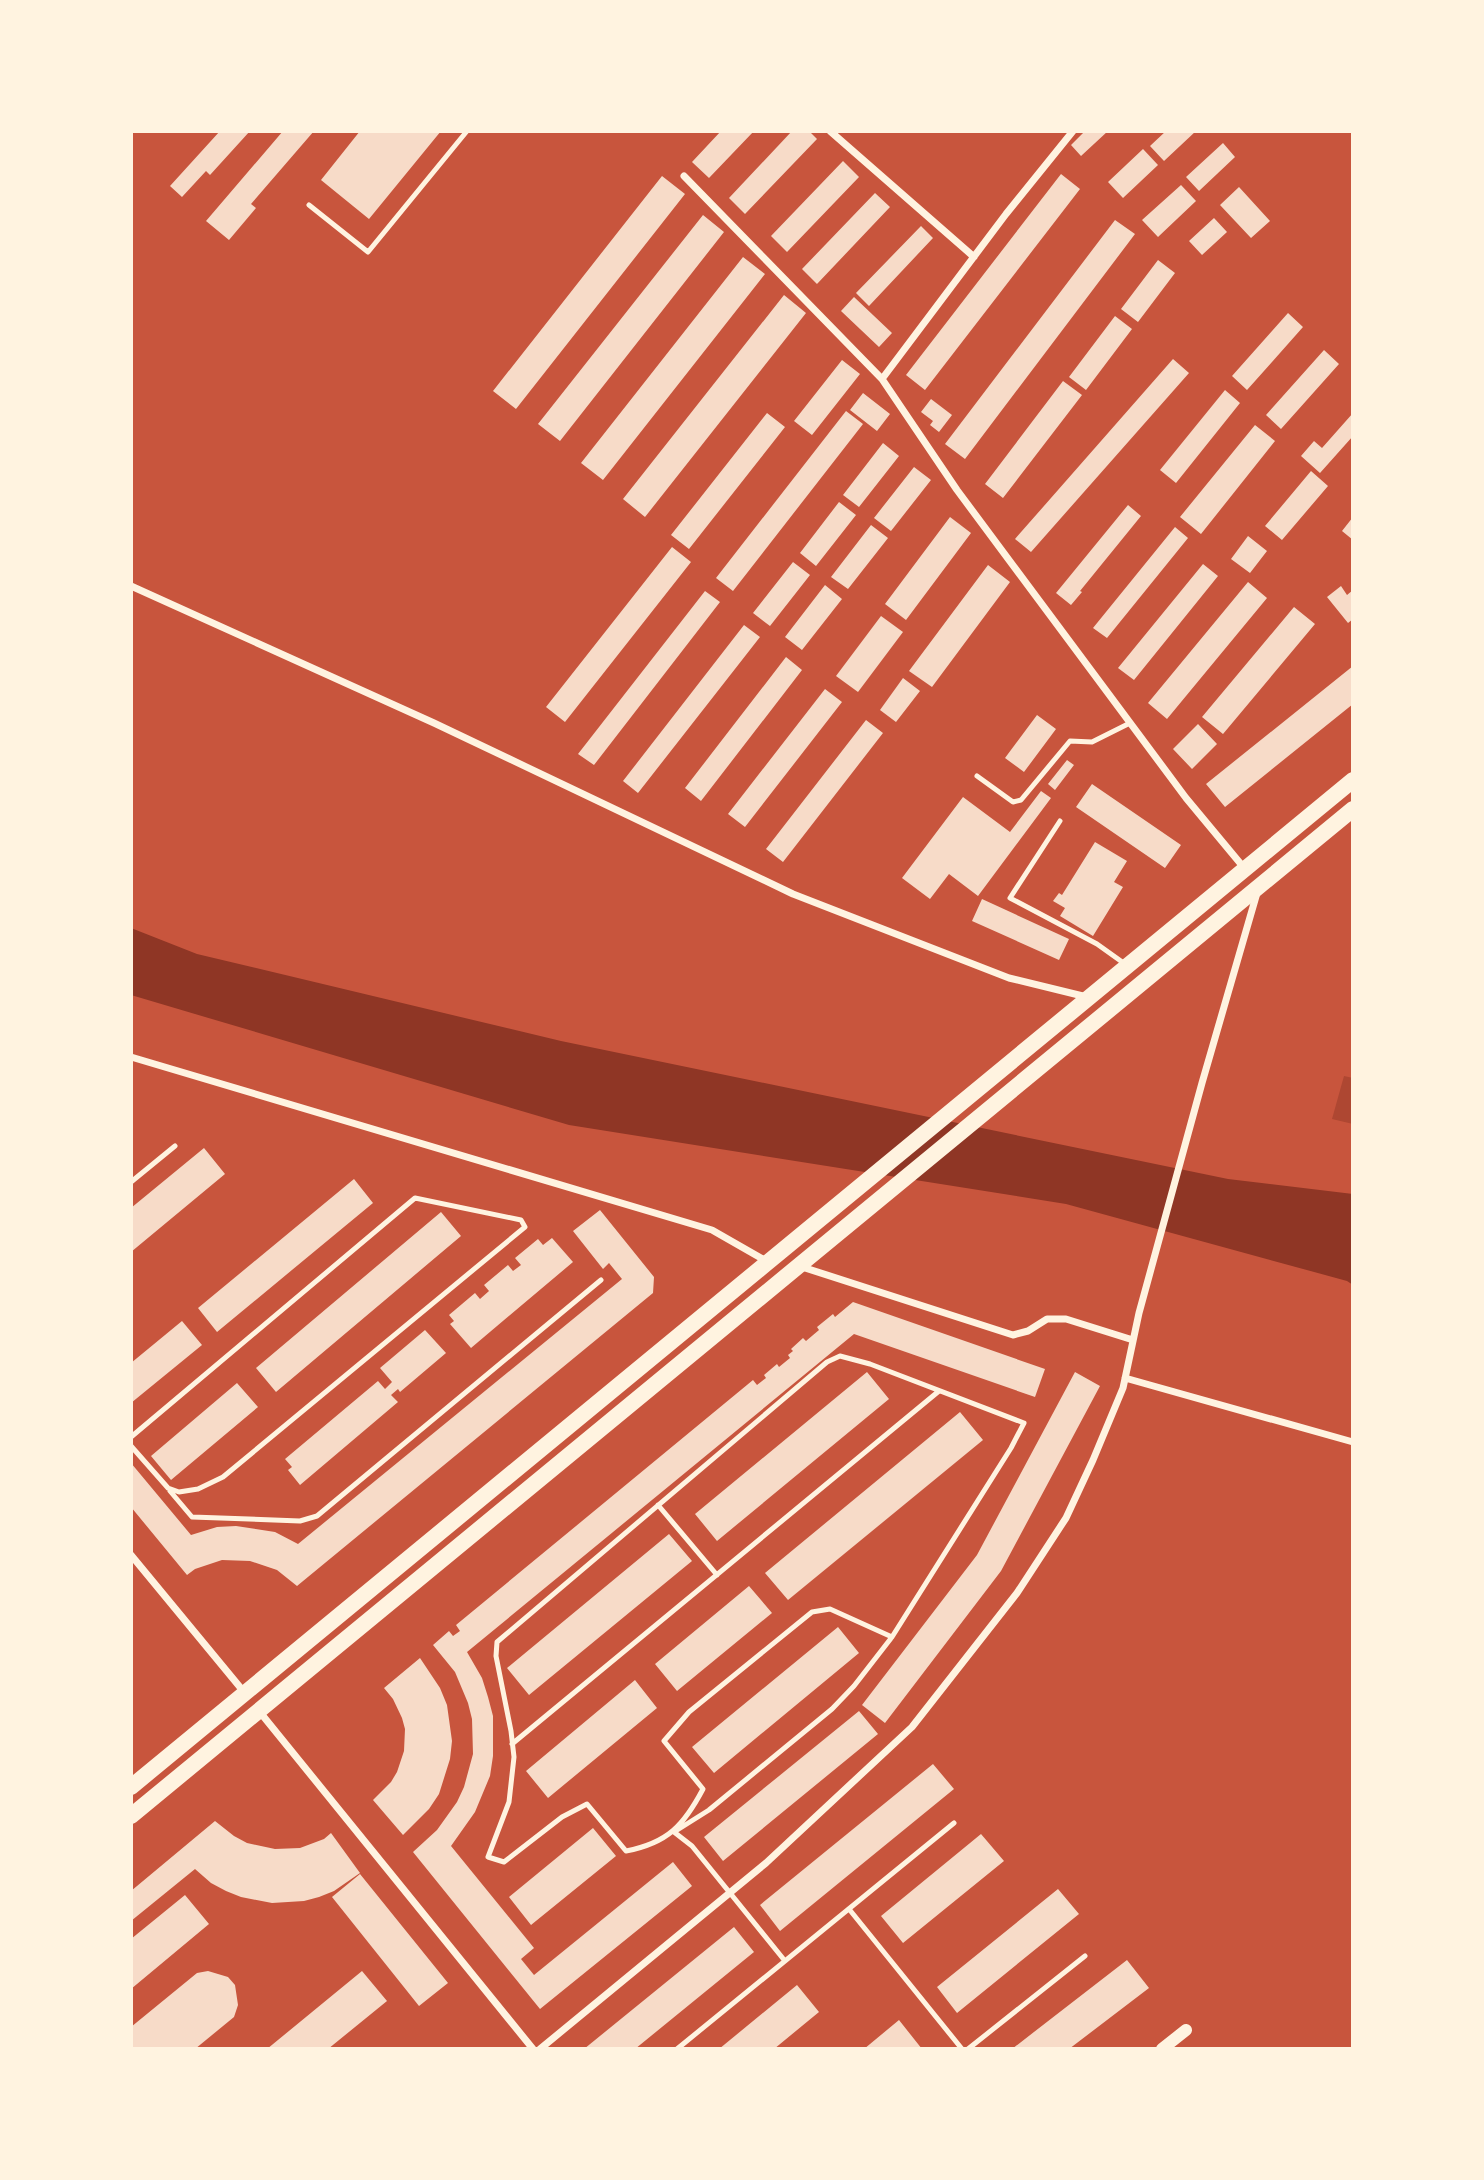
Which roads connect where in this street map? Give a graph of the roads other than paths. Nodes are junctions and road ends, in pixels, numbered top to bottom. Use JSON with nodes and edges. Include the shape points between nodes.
{"nodes":[{"id":1,"x":467,"y":131,"type":"edge"},
{"id":2,"x":830,"y":131,"type":"edge"},
{"id":3,"x":1073,"y":131,"type":"edge"},
{"id":4,"x":684,"y":176,"type":"dead end"},
{"id":5,"x":309,"y":205,"type":"dead end"},
{"id":6,"x":974,"y":257,"type":"junction"},
{"id":7,"x":882,"y":379,"type":"junction"},
{"id":8,"x":131,"y":586,"type":"edge"},
{"id":9,"x":1130,"y":723,"type":"junction"},
{"id":10,"x":977,"y":776,"type":"dead end"},
{"id":11,"x":1353,"y":780,"type":"edge"},
{"id":12,"x":1353,"y":809,"type":"edge"},
{"id":13,"x":1060,"y":821,"type":"dead end"},
{"id":14,"x":1245,"y":869,"type":"junction"},
{"id":15,"x":1259,"y":886,"type":"junction"},
{"id":16,"x":1128,"y":966,"type":"junction"},
{"id":17,"x":1089,"y":998,"type":"junction"},
{"id":18,"x":131,"y":1057,"type":"edge"},
{"id":19,"x":175,"y":1146,"type":"dead end"},
{"id":20,"x":131,"y":1182,"type":"edge"},
{"id":21,"x":768,"y":1262,"type":"junction"},
{"id":22,"x":803,"y":1263,"type":"junction"},
{"id":23,"x":601,"y":1280,"type":"dead end"},
{"id":24,"x":1133,"y":1339,"type":"junction"},
{"id":25,"x":1125,"y":1378,"type":"junction"},
{"id":26,"x":939,"y":1391,"type":"junction"},
{"id":27,"x":131,"y":1437,"type":"edge"},
{"id":28,"x":1353,"y":1442,"type":"edge"},
{"id":29,"x":131,"y":1446,"type":"edge"},
{"id":30,"x":168,"y":1488,"type":"junction"},
{"id":31,"x":658,"y":1505,"type":"junction"},
{"id":32,"x":131,"y":1555,"type":"edge"},
{"id":33,"x":717,"y":1575,"type":"junction"},
{"id":34,"x":891,"y":1637,"type":"junction"},
{"id":35,"x":246,"y":1693,"type":"junction"},
{"id":36,"x":259,"y":1711,"type":"junction"},
{"id":37,"x":512,"y":1744,"type":"junction"},
{"id":38,"x":131,"y":1787,"type":"edge"},
{"id":39,"x":131,"y":1815,"type":"edge"},
{"id":40,"x":954,"y":1823,"type":"dead end"},
{"id":41,"x":674,"y":1832,"type":"junction"},
{"id":42,"x":730,"y":1893,"type":"junction"},
{"id":43,"x":849,"y":1909,"type":"junction"},
{"id":44,"x":1085,"y":1956,"type":"dead end"},
{"id":45,"x":785,"y":1961,"type":"junction"},
{"id":46,"x":1186,"y":2030,"type":"dead end"},
{"id":47,"x":533,"y":2049,"type":"edge"},
{"id":48,"x":540,"y":2049,"type":"edge"},
{"id":49,"x":677,"y":2049,"type":"edge"},
{"id":50,"x":962,"y":2049,"type":"edge"},
{"id":51,"x":968,"y":2049,"type":"edge"},
{"id":52,"x":1162,"y":2049,"type":"edge"}],
"edges":[{"from":1,"to":5,"type":"lane","via":[[368,252]]},
{"from":2,"to":6,"type":"street"},
{"from":3,"to":6,"type":"street"},
{"from":4,"to":7,"type":"street"},
{"from":6,"to":7,"type":"street"},
{"from":7,"to":9,"type":"street","via":[[957,490]]},
{"from":8,"to":17,"type":"street","via":[[793,894],[1009,978]]},
{"from":9,"to":10,"type":"lane","via":[[1093,742],[1070,741],[1021,800],[1013,802]]},
{"from":9,"to":14,"type":"street"},
{"from":11,"to":14,"type":"main road"},
{"from":12,"to":15,"type":"main road"},
{"from":13,"to":16,"type":"lane","via":[[1010,898],[1097,944]]},
{"from":14,"to":16,"type":"main road"},
{"from":15,"to":22,"type":"main road"},
{"from":15,"to":24,"type":"street"},
{"from":16,"to":17,"type":"main road"},
{"from":17,"to":21,"type":"main road"},
{"from":18,"to":21,"type":"street","via":[[712,1230]]},
{"from":19,"to":20,"type":"lane"},
{"from":21,"to":35,"type":"main road"},
{"from":22,"to":24,"type":"street","via":[[1013,1335],[1047,1319],[1066,1319]]},
{"from":22,"to":36,"type":"main road"},
{"from":23,"to":30,"type":"lane","via":[[317,1516],[300,1521],[192,1517]]},
{"from":24,"to":25,"type":"street"},
{"from":25,"to":28,"type":"street"},
{"from":25,"to":42,"type":"street","via":[[1066,1518],[1017,1593],[912,1727]]},
{"from":26,"to":31,"type":"lane","via":[[840,1356],[827,1362]]},
{"from":26,"to":33,"type":"lane"},
{"from":26,"to":34,"type":"lane","via":[[1024,1423]]},
{"from":27,"to":30,"type":"lane","via":[[415,1198],[522,1220],[525,1227],[223,1477],[198,1489],[179,1492]]},
{"from":29,"to":30,"type":"lane"},
{"from":31,"to":33,"type":"lane"},
{"from":31,"to":37,"type":"lane","via":[[497,1642]]},
{"from":32,"to":35,"type":"street"},
{"from":33,"to":37,"type":"lane"},
{"from":34,"to":41,"type":"lane","via":[[832,1709],[709,1810]]},
{"from":34,"to":41,"type":"lane","via":[[830,1609],[812,1612],[689,1712],[664,1741],[703,1788]]},
{"from":35,"to":38,"type":"main road"},
{"from":36,"to":39,"type":"main road"},
{"from":36,"to":47,"type":"street"},
{"from":37,"to":41,"type":"lane","via":[[509,1802],[488,1857],[504,1862],[562,1816],[587,1804],[626,1851],[646,1847]]},
{"from":40,"to":43,"type":"lane"},
{"from":41,"to":42,"type":"lane","via":[[692,1846]]},
{"from":42,"to":45,"type":"lane"},
{"from":42,"to":48,"type":"street"},
{"from":43,"to":45,"type":"lane"},
{"from":43,"to":50,"type":"lane"},
{"from":44,"to":51,"type":"lane"},
{"from":45,"to":49,"type":"lane"},
{"from":46,"to":52,"type":"street"}]}
